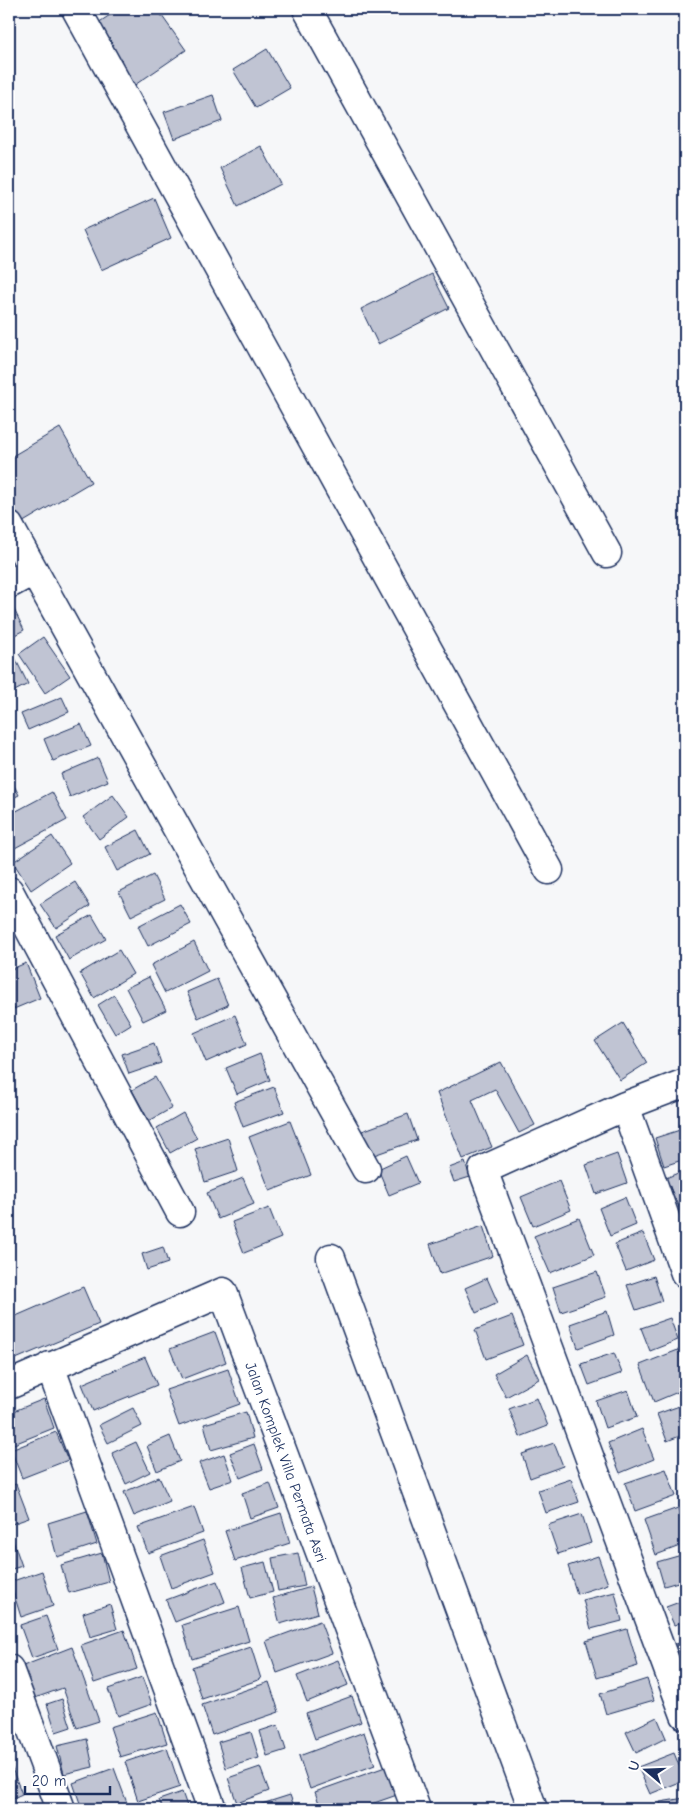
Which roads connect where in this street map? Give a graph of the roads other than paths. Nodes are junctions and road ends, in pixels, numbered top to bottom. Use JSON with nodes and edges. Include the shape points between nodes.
{"nodes":[{"id":1,"x":76,"y":9,"type":"edge"},
{"id":2,"x":307,"y":9,"type":"edge"},
{"id":3,"x":9,"y":526,"type":"edge"},
{"id":4,"x":607,"y":553,"type":"dead end"},
{"id":5,"x":32,"y":571,"type":"junction"},
{"id":6,"x":9,"y":584,"type":"edge"},
{"id":7,"x":549,"y":870,"type":"dead end"},
{"id":8,"x":9,"y":891,"type":"edge"},
{"id":9,"x":685,"y":1083,"type":"edge"},
{"id":10,"x":626,"y":1106,"type":"junction"},
{"id":11,"x":366,"y":1169,"type":"dead end"},
{"id":12,"x":180,"y":1212,"type":"dead end"},
{"id":13,"x":332,"y":1258,"type":"dead end"},
{"id":14,"x":685,"y":1272,"type":"edge"},
{"id":15,"x":50,"y":1366,"type":"junction"},
{"id":16,"x":9,"y":1385,"type":"edge"},
{"id":17,"x":9,"y":1669,"type":"edge"},
{"id":18,"x":685,"y":1715,"type":"edge"},
{"id":19,"x":61,"y":1809,"type":"edge"},
{"id":20,"x":212,"y":1809,"type":"edge"},
{"id":21,"x":416,"y":1809,"type":"edge"},
{"id":22,"x":533,"y":1809,"type":"edge"}],
"edges":[{"from":1,"to":7,"type":"street"},
{"from":2,"to":4,"type":"street"},
{"from":3,"to":5,"type":"street"},
{"from":5,"to":6,"type":"street"},
{"from":5,"to":11,"type":"street"},
{"from":8,"to":12,"type":"street"},
{"from":9,"to":10,"type":"street"},
{"from":10,"to":14,"type":"street"},
{"from":10,"to":18,"type":"street","via":[[484,1170]]},
{"from":13,"to":22,"type":"street"},
{"from":15,"to":16,"type":"street","name":"Jalan Komplek Villa Permata Asri"},
{"from":15,"to":20,"type":"street"},
{"from":15,"to":21,"type":"street","name":"Jalan Komplek Villa Permata Asri","via":[[223,1292]]},
{"from":17,"to":19,"type":"street"}]}
